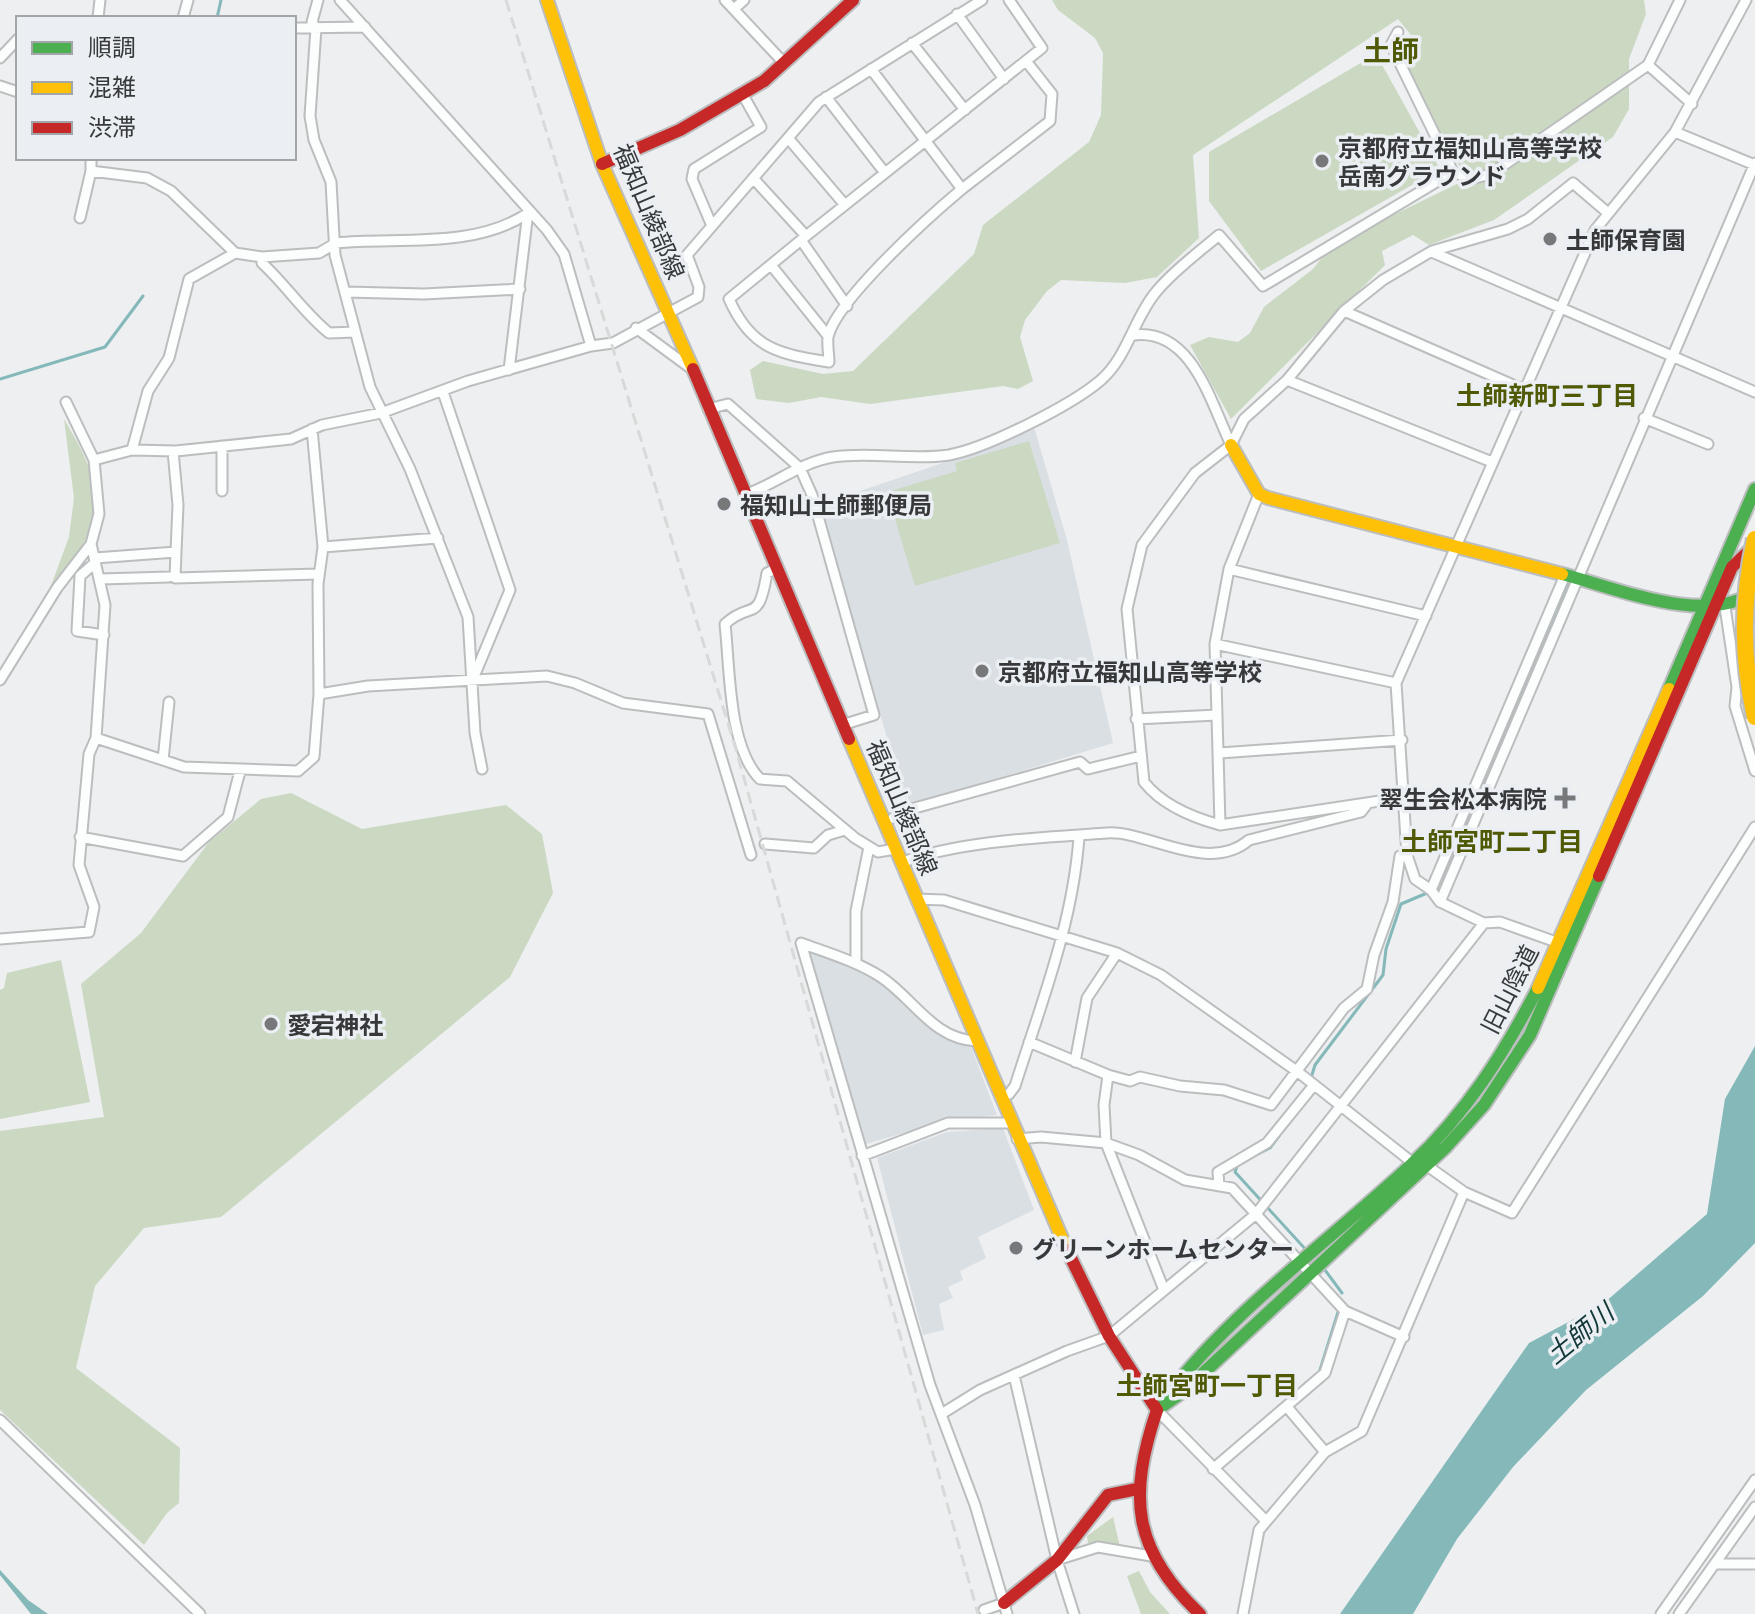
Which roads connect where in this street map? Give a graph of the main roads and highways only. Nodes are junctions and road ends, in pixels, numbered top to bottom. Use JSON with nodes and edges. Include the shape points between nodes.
{"nodes":[{"id":1,"x":547,"y":0,"type":"edge"},
{"id":2,"x":853,"y":0,"type":"edge"},
{"id":3,"x":602,"y":164,"type":"junction"},
{"id":4,"x":1231,"y":445,"type":"road end"},
{"id":5,"x":1755,"y":489,"type":"edge"},
{"id":6,"x":1755,"y":539,"type":"edge"},
{"id":7,"x":1755,"y":545,"type":"edge"},
{"id":8,"x":1755,"y":591,"type":"edge"},
{"id":9,"x":1716,"y":605,"type":"junction"},
{"id":10,"x":1755,"y":717,"type":"edge"},
{"id":11,"x":1420,"y":1164,"type":"junction"},
{"id":12,"x":1157,"y":1410,"type":"junction"},
{"id":13,"x":1137,"y":1489,"type":"junction"},
{"id":14,"x":1005,"y":1608,"type":"edge"},
{"id":15,"x":1200,"y":1614,"type":"edge"}],
"edges":[{"from":1,"to":3,"type":"main road","name":"福知山綾部線"},
{"from":2,"to":3,"type":"main road","via":[[743,95]]},
{"from":3,"to":12,"type":"main road","name":"福知山綾部線","via":[[1050,1215],[1109,1336]]},
{"from":4,"to":9,"type":"main road","via":[[1259,494],[1691,607]]},
{"from":5,"to":9,"type":"main road","name":"旧山陰道"},
{"from":6,"to":10,"type":"main road","bridge":true,"via":[[1742,624]]},
{"from":7,"to":9,"type":"main road","via":[[1732,567]]},
{"from":8,"to":9,"type":"main road","via":[[1739,605]]},
{"from":9,"to":11,"type":"main road","name":"旧山陰道","via":[[1518,1031]]},
{"from":9,"to":11,"type":"main road","via":[[1530,1035],[1484,1105]]},
{"from":11,"to":12,"type":"main road","via":[[1184,1391]]},
{"from":12,"to":13,"type":"main road"},
{"from":13,"to":14,"type":"main road","via":[[1108,1495],[1057,1560]]},
{"from":13,"to":15,"type":"main road","via":[[1141,1530],[1151,1556]]}]}
